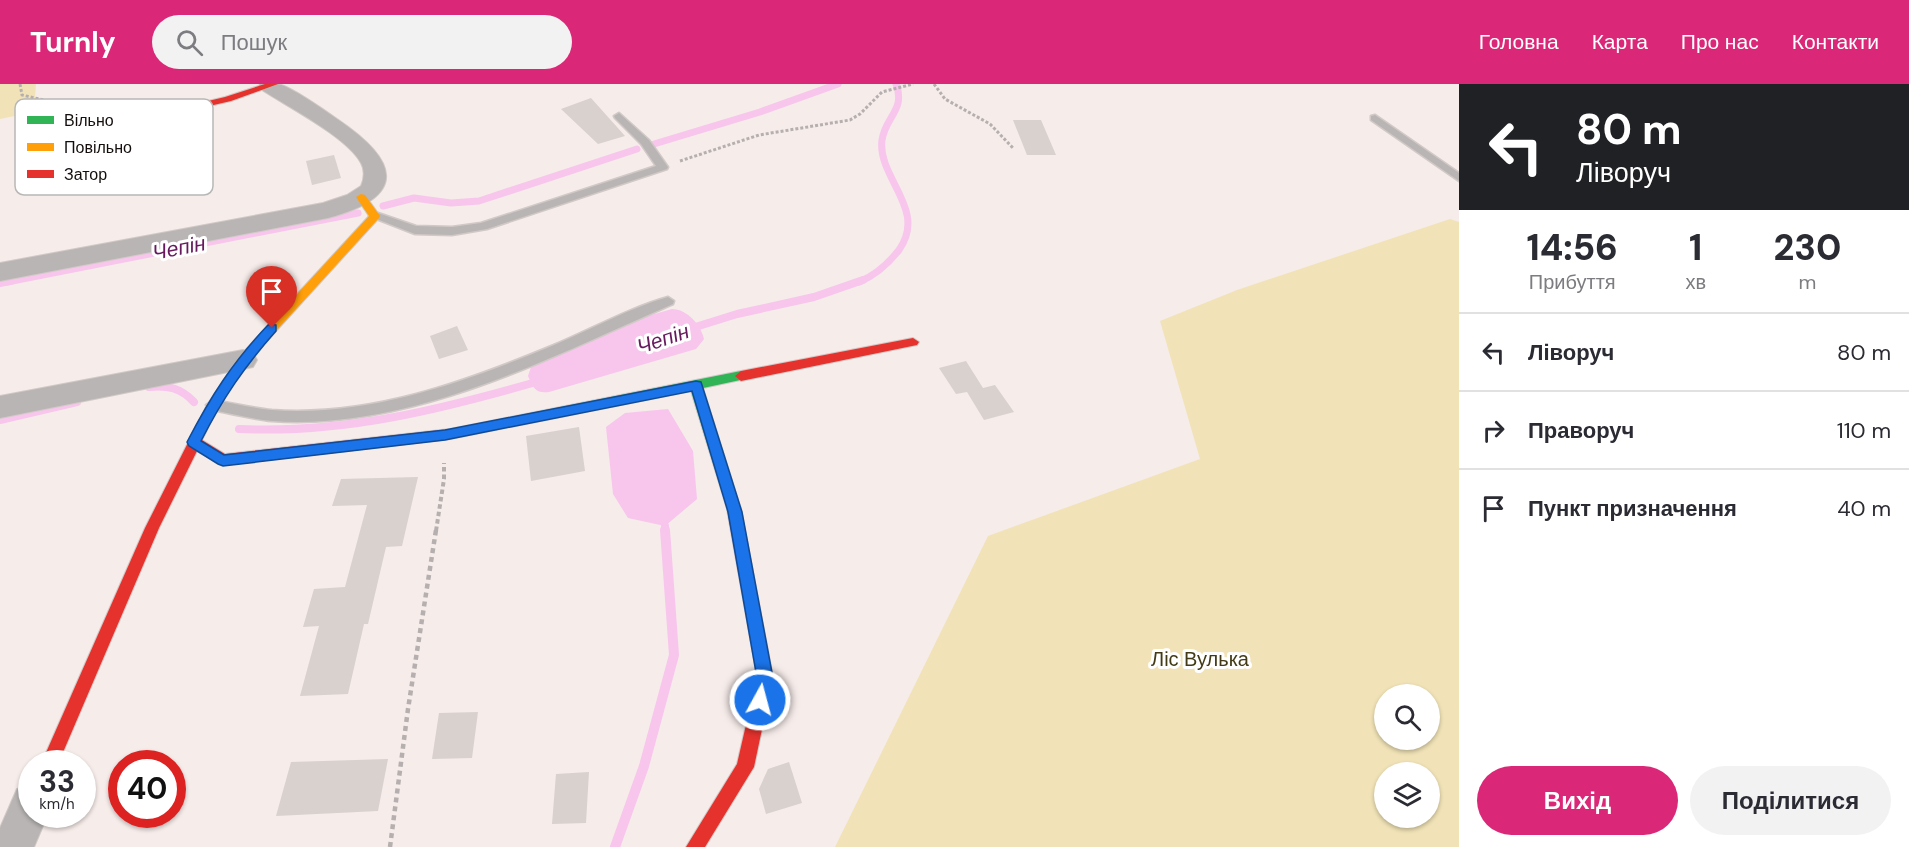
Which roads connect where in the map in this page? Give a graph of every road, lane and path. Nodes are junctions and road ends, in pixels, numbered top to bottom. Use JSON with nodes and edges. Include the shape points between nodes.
{"nodes":[{"id":1,"x":20,"y":84,"type":"edge"},
{"id":2,"x":913,"y":84,"type":"edge"},
{"id":3,"x":934,"y":84,"type":"edge"},
{"id":4,"x":271,"y":85,"type":"edge"},
{"id":5,"x":43,"y":99,"type":"edge"},
{"id":6,"x":213,"y":100,"type":"edge"},
{"id":7,"x":619,"y":116,"type":"dead end"},
{"id":8,"x":1375,"y":118,"type":"dead end"},
{"id":9,"x":1013,"y":148,"type":"dead end"},
{"id":10,"x":663,"y":167,"type":"junction"},
{"id":11,"x":1459,"y":178,"type":"edge"},
{"id":12,"x":368,"y":207,"type":"junction"},
{"id":13,"x":0,"y":272,"type":"edge"},
{"id":14,"x":668,"y":301,"type":"dead end"},
{"id":15,"x":913,"y":342,"type":"dead end"},
{"id":16,"x":243,"y":360,"type":"junction"},
{"id":17,"x":696,"y":385,"type":"junction"},
{"id":18,"x":213,"y":405,"type":"junction"},
{"id":19,"x":0,"y":407,"type":"edge"},
{"id":20,"x":445,"y":435,"type":"junction"},
{"id":21,"x":194,"y":442,"type":"junction"},
{"id":22,"x":55,"y":750,"type":"edge"},
{"id":23,"x":21,"y":828,"type":"edge"},
{"id":24,"x":13,"y":847,"type":"edge"},
{"id":25,"x":390,"y":847,"type":"edge"},
{"id":26,"x":695,"y":847,"type":"edge"}],
"edges":[{"from":1,"to":5,"type":"path","via":[[22,94]]},
{"from":2,"to":10,"type":"path","via":[[890,89],[850,120],[759,135]]},
{"from":3,"to":9,"type":"path","via":[[942,97],[991,125]]},
{"from":4,"to":6,"type":"street"},
{"from":4,"to":12,"type":"street","via":[[349,138],[372,161],[376,176]]},
{"from":7,"to":10,"type":"lane"},
{"from":8,"to":11,"type":"lane"},
{"from":10,"to":12,"type":"lane","via":[[483,226],[452,231],[415,230]]},
{"from":12,"to":13,"type":"street","via":[[328,210]]},
{"from":12,"to":16,"type":"street"},
{"from":14,"to":18,"type":"lane","via":[[475,382],[411,402],[342,413],[272,417]]},
{"from":15,"to":17,"type":"street"},
{"from":16,"to":18,"type":"street"},
{"from":16,"to":19,"type":"street"},
{"from":17,"to":20,"type":"street"},
{"from":17,"to":26,"type":"street","via":[[735,512],[765,678],[745,767]]},
{"from":18,"to":21,"type":"street"},
{"from":20,"to":21,"type":"street","via":[[223,460]]},
{"from":20,"to":25,"type":"path","via":[[444,479],[397,778]]},
{"from":21,"to":22,"type":"street"},
{"from":23,"to":24,"type":"street"}]}
